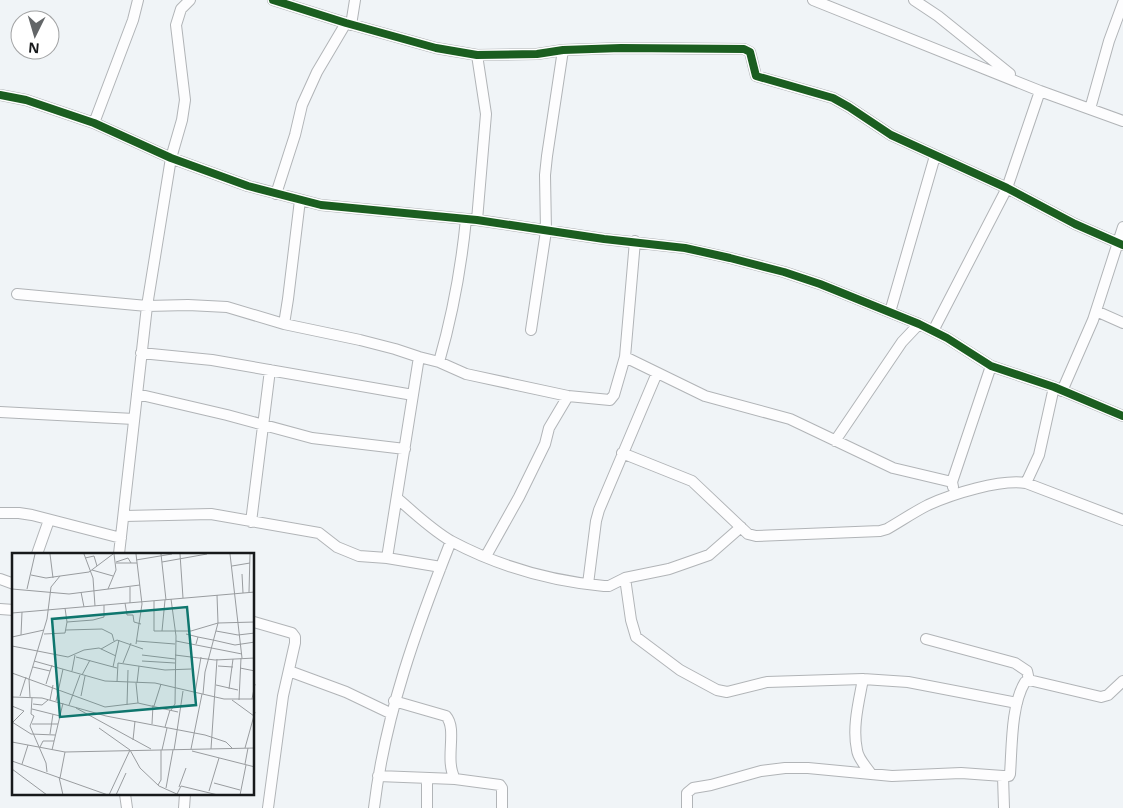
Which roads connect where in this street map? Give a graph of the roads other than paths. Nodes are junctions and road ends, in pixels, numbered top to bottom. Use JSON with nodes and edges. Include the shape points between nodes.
{"nodes":[{"id":1,"x":138,"y":0,"type":"edge"},
{"id":2,"x":190,"y":0,"type":"edge"},
{"id":3,"x":273,"y":0,"type":"edge"},
{"id":4,"x":355,"y":0,"type":"edge"},
{"id":5,"x":812,"y":0,"type":"edge"},
{"id":6,"x":914,"y":0,"type":"edge"},
{"id":7,"x":1123,"y":3,"type":"edge"},
{"id":8,"x":348,"y":24,"type":"junction"},
{"id":9,"x":563,"y":50,"type":"junction"},
{"id":10,"x":477,"y":55,"type":"junction"},
{"id":11,"x":1019,"y":81,"type":"junction"},
{"id":12,"x":1040,"y":91,"type":"junction"},
{"id":13,"x":0,"y":96,"type":"edge"},
{"id":14,"x":1090,"y":109,"type":"junction"},
{"id":15,"x":1123,"y":121,"type":"edge"},
{"id":16,"x":94,"y":123,"type":"junction"},
{"id":17,"x":935,"y":156,"type":"junction"},
{"id":18,"x":171,"y":158,"type":"junction"},
{"id":19,"x":1006,"y":188,"type":"junction"},
{"id":20,"x":276,"y":194,"type":"junction"},
{"id":21,"x":300,"y":200,"type":"junction"},
{"id":22,"x":466,"y":220,"type":"junction"},
{"id":23,"x":477,"y":220,"type":"junction"},
{"id":24,"x":1123,"y":227,"type":"edge"},
{"id":25,"x":546,"y":231,"type":"junction"},
{"id":26,"x":635,"y":241,"type":"junction"},
{"id":27,"x":1120,"y":244,"type":"edge"},
{"id":28,"x":17,"y":294,"type":"dead end"},
{"id":29,"x":148,"y":306,"type":"junction"},
{"id":30,"x":1096,"y":311,"type":"junction"},
{"id":31,"x":890,"y":312,"type":"junction"},
{"id":32,"x":1123,"y":322,"type":"edge"},
{"id":33,"x":284,"y":324,"type":"junction"},
{"id":34,"x":919,"y":324,"type":"junction"},
{"id":35,"x":531,"y":330,"type":"dead end"},
{"id":36,"x":934,"y":331,"type":"junction"},
{"id":37,"x":141,"y":353,"type":"junction"},
{"id":38,"x":418,"y":357,"type":"junction"},
{"id":39,"x":625,"y":357,"type":"junction"},
{"id":40,"x":439,"y":362,"type":"junction"},
{"id":41,"x":991,"y":366,"type":"junction"},
{"id":42,"x":270,"y":370,"type":"junction"},
{"id":43,"x":656,"y":373,"type":"junction"},
{"id":44,"x":1058,"y":389,"type":"junction"},
{"id":45,"x":137,"y":394,"type":"junction"},
{"id":46,"x":413,"y":395,"type":"junction"},
{"id":47,"x":568,"y":396,"type":"junction"},
{"id":48,"x":0,"y":412,"type":"edge"},
{"id":49,"x":1123,"y":416,"type":"edge"},
{"id":50,"x":134,"y":419,"type":"junction"},
{"id":51,"x":265,"y":425,"type":"junction"},
{"id":52,"x":836,"y":441,"type":"junction"},
{"id":53,"x":405,"y":450,"type":"junction"},
{"id":54,"x":622,"y":454,"type":"junction"},
{"id":55,"x":952,"y":482,"type":"junction"},
{"id":56,"x":1026,"y":482,"type":"junction"},
{"id":57,"x":954,"y":496,"type":"junction"},
{"id":58,"x":397,"y":498,"type":"junction"},
{"id":59,"x":0,"y":513,"type":"edge"},
{"id":60,"x":125,"y":516,"type":"junction"},
{"id":61,"x":49,"y":520,"type":"junction"},
{"id":62,"x":1123,"y":520,"type":"edge"},
{"id":63,"x":251,"y":522,"type":"junction"},
{"id":64,"x":741,"y":527,"type":"junction"},
{"id":65,"x":121,"y":538,"type":"junction"},
{"id":66,"x":451,"y":541,"type":"junction"},
{"id":67,"x":37,"y":553,"type":"edge"},
{"id":68,"x":119,"y":553,"type":"edge"},
{"id":69,"x":486,"y":556,"type":"junction"},
{"id":70,"x":387,"y":558,"type":"junction"},
{"id":71,"x":441,"y":567,"type":"junction"},
{"id":72,"x":625,"y":578,"type":"junction"},
{"id":73,"x":0,"y":579,"type":"edge"},
{"id":74,"x":12,"y":583,"type":"edge"},
{"id":75,"x":588,"y":584,"type":"junction"},
{"id":76,"x":255,"y":622,"type":"edge"},
{"id":77,"x":926,"y":639,"type":"dead end"},
{"id":78,"x":288,"y":671,"type":"junction"},
{"id":79,"x":863,"y":679,"type":"junction"},
{"id":80,"x":1029,"y":680,"type":"junction"},
{"id":81,"x":1123,"y":681,"type":"edge"},
{"id":82,"x":394,"y":701,"type":"junction"},
{"id":83,"x":1018,"y":703,"type":"junction"},
{"id":84,"x":392,"y":714,"type":"junction"},
{"id":85,"x":871,"y":774,"type":"junction"},
{"id":86,"x":378,"y":776,"type":"junction"},
{"id":87,"x":1002,"y":776,"type":"junction"},
{"id":88,"x":427,"y":778,"type":"junction"},
{"id":89,"x":455,"y":779,"type":"junction"},
{"id":90,"x":268,"y":808,"type":"edge"},
{"id":91,"x":374,"y":808,"type":"edge"},
{"id":92,"x":427,"y":808,"type":"edge"},
{"id":93,"x":502,"y":808,"type":"edge"},
{"id":94,"x":687,"y":808,"type":"edge"},
{"id":95,"x":1004,"y":808,"type":"edge"}],
"edges":[{"from":1,"to":16,"type":"street"},
{"from":2,"to":18,"type":"street","via":[[181,9],[176,24],[184,100]]},
{"from":3,"to":8,"type":"street"},
{"from":4,"to":8,"type":"street"},
{"from":5,"to":11,"type":"street"},
{"from":6,"to":11,"type":"street"},
{"from":7,"to":14,"type":"street"},
{"from":8,"to":10,"type":"street","via":[[436,48]]},
{"from":8,"to":20,"type":"street","via":[[317,72],[302,105]]},
{"from":9,"to":10,"type":"street"},
{"from":9,"to":17,"type":"street","via":[[744,49],[750,52],[756,76],[833,98],[891,135]]},
{"from":9,"to":25,"type":"street","via":[[545,175]]},
{"from":10,"to":23,"type":"street","via":[[486,114]]},
{"from":11,"to":12,"type":"street"},
{"from":12,"to":14,"type":"street"},
{"from":12,"to":19,"type":"street"},
{"from":13,"to":16,"type":"street","via":[[26,100]]},
{"from":14,"to":15,"type":"street"},
{"from":16,"to":18,"type":"street"},
{"from":17,"to":19,"type":"street"},
{"from":17,"to":31,"type":"street"},
{"from":18,"to":20,"type":"street"},
{"from":18,"to":29,"type":"street"},
{"from":19,"to":27,"type":"street"},
{"from":19,"to":36,"type":"street"},
{"from":20,"to":21,"type":"street"},
{"from":21,"to":22,"type":"street","via":[[330,207]]},
{"from":21,"to":33,"type":"street"},
{"from":22,"to":23,"type":"street"},
{"from":22,"to":40,"type":"street","via":[[452,318]]},
{"from":23,"to":25,"type":"street"},
{"from":24,"to":27,"type":"street"},
{"from":25,"to":26,"type":"street"},
{"from":25,"to":35,"type":"street"},
{"from":26,"to":31,"type":"street","via":[[685,248],[768,268],[820,284]]},
{"from":26,"to":39,"type":"street"},
{"from":27,"to":30,"type":"street"},
{"from":28,"to":29,"type":"street"},
{"from":29,"to":33,"type":"street","via":[[215,305]]},
{"from":29,"to":37,"type":"street"},
{"from":30,"to":32,"type":"street"},
{"from":30,"to":44,"type":"street"},
{"from":31,"to":34,"type":"street"},
{"from":33,"to":38,"type":"street","via":[[360,340]]},
{"from":34,"to":36,"type":"street"},
{"from":34,"to":52,"type":"street","via":[[902,342]]},
{"from":36,"to":41,"type":"street"},
{"from":37,"to":42,"type":"street"},
{"from":37,"to":45,"type":"street"},
{"from":38,"to":40,"type":"street"},
{"from":38,"to":46,"type":"street"},
{"from":39,"to":43,"type":"street"},
{"from":39,"to":47,"type":"street","via":[[613,398]]},
{"from":40,"to":47,"type":"street","via":[[466,374]]},
{"from":41,"to":44,"type":"street"},
{"from":41,"to":55,"type":"street"},
{"from":42,"to":46,"type":"street"},
{"from":42,"to":51,"type":"street"},
{"from":43,"to":52,"type":"street","via":[[705,396],[790,419]]},
{"from":43,"to":54,"type":"street"},
{"from":44,"to":49,"type":"street"},
{"from":44,"to":56,"type":"street","via":[[1041,447]]},
{"from":45,"to":50,"type":"street"},
{"from":45,"to":51,"type":"street"},
{"from":46,"to":53,"type":"street"},
{"from":47,"to":69,"type":"street"},
{"from":48,"to":50,"type":"street"},
{"from":50,"to":60,"type":"street"},
{"from":51,"to":53,"type":"street","via":[[312,438]]},
{"from":51,"to":63,"type":"street"},
{"from":52,"to":55,"type":"street","via":[[893,468]]},
{"from":53,"to":58,"type":"street"},
{"from":54,"to":64,"type":"street","via":[[692,481]]},
{"from":54,"to":75,"type":"street","via":[[596,521]]},
{"from":55,"to":57,"type":"street"},
{"from":56,"to":57,"type":"street","via":[[1004,483]]},
{"from":56,"to":62,"type":"street"},
{"from":57,"to":64,"type":"street","via":[[872,532],[756,536]]},
{"from":58,"to":66,"type":"street"},
{"from":58,"to":70,"type":"street"},
{"from":59,"to":61,"type":"street","via":[[19,513]]},
{"from":60,"to":63,"type":"street","via":[[203,513]]},
{"from":60,"to":65,"type":"street"},
{"from":61,"to":65,"type":"street"},
{"from":61,"to":67,"type":"street"},
{"from":63,"to":70,"type":"street","via":[[319,533],[351,553]]},
{"from":64,"to":72,"type":"street","via":[[709,555],[669,569]]},
{"from":65,"to":68,"type":"street"},
{"from":66,"to":69,"type":"street"},
{"from":66,"to":71,"type":"street"},
{"from":69,"to":75,"type":"street","via":[[512,568]]},
{"from":70,"to":71,"type":"street"},
{"from":71,"to":82,"type":"street"},
{"from":72,"to":75,"type":"street","via":[[609,586]]},
{"from":72,"to":79,"type":"street","via":[[636,636],[680,670],[717,690],[727,692],[767,682]]},
{"from":73,"to":74,"type":"street"},
{"from":76,"to":78,"type":"street","via":[[292,633],[295,637]]},
{"from":77,"to":80,"type":"street","via":[[1015,664],[1027,672]]},
{"from":78,"to":84,"type":"street","via":[[346,692]]},
{"from":78,"to":90,"type":"street"},
{"from":79,"to":83,"type":"street","via":[[908,682]]},
{"from":79,"to":85,"type":"street","via":[[857,716],[857,750]]},
{"from":80,"to":81,"type":"street","via":[[1102,697]]},
{"from":80,"to":83,"type":"street","via":[[1022,686]]},
{"from":82,"to":84,"type":"street"},
{"from":82,"to":89,"type":"street","via":[[438,712],[449,720],[450,769]]},
{"from":83,"to":87,"type":"street","via":[[1010,774]]},
{"from":84,"to":86,"type":"street"},
{"from":85,"to":87,"type":"street"},
{"from":85,"to":94,"type":"street","via":[[808,768],[761,771],[692,788],[687,793]]},
{"from":86,"to":88,"type":"street"},
{"from":86,"to":91,"type":"street"},
{"from":87,"to":95,"type":"street"},
{"from":88,"to":89,"type":"street"},
{"from":88,"to":92,"type":"street"},
{"from":89,"to":93,"type":"street","via":[[500,785]]}]}
